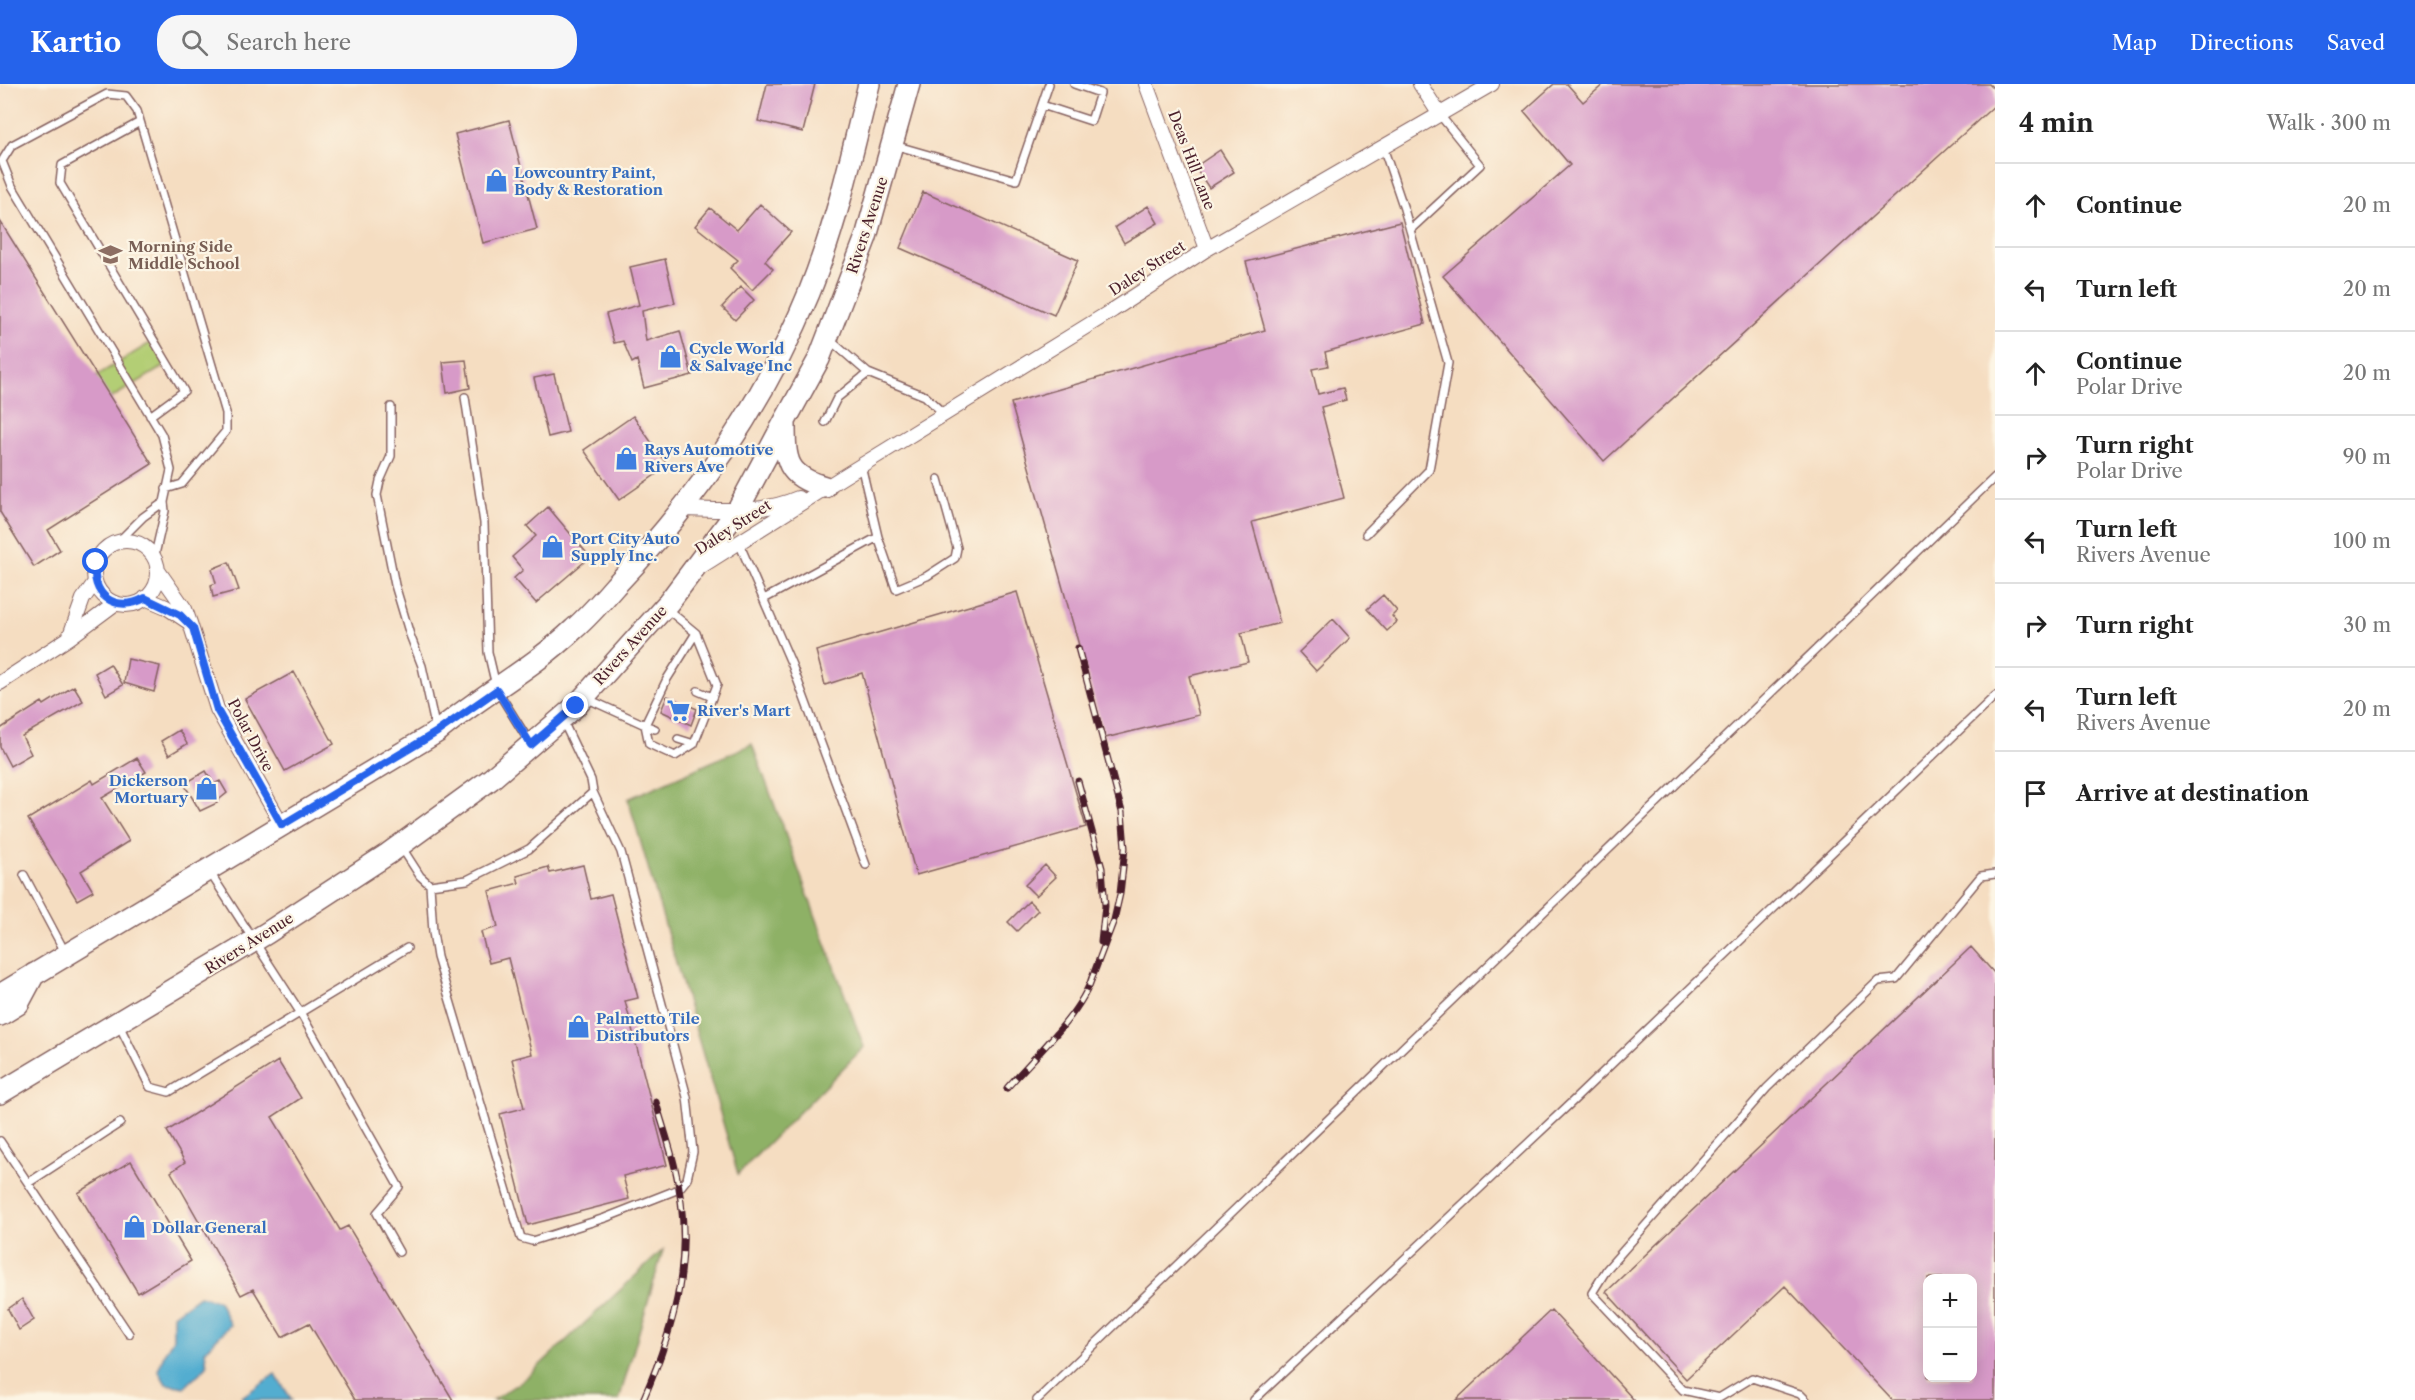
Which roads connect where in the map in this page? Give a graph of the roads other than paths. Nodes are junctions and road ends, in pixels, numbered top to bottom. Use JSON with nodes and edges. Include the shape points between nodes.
{"nodes":[{"id":1,"x":869,"y":84,"type":"edge"},
{"id":2,"x":909,"y":84,"type":"edge"},
{"id":3,"x":1049,"y":84,"type":"edge"},
{"id":4,"x":1074,"y":84,"type":"edge"},
{"id":5,"x":1146,"y":84,"type":"edge"},
{"id":6,"x":1420,"y":84,"type":"edge"},
{"id":7,"x":1492,"y":84,"type":"edge"},
{"id":8,"x":1042,"y":105,"type":"junction"},
{"id":9,"x":1440,"y":115,"type":"junction"},
{"id":10,"x":140,"y":122,"type":"junction"},
{"id":11,"x":892,"y":144,"type":"junction"},
{"id":12,"x":1383,"y":147,"type":"junction"},
{"id":13,"x":1410,"y":230,"type":"junction"},
{"id":14,"x":1208,"y":249,"type":"junction"},
{"id":15,"x":827,"y":338,"type":"junction"},
{"id":16,"x":868,"y":373,"type":"junction"},
{"id":17,"x":465,"y":397,"type":"dead end"},
{"id":18,"x":391,"y":407,"type":"dead end"},
{"id":19,"x":944,"y":414,"type":"junction"},
{"id":20,"x":150,"y":416,"type":"junction"},
{"id":21,"x":785,"y":421,"type":"junction"},
{"id":22,"x":825,"y":422,"type":"dead end"},
{"id":23,"x":861,"y":465,"type":"junction"},
{"id":24,"x":1995,"y":477,"type":"edge"},
{"id":25,"x":938,"y":479,"type":"dead end"},
{"id":26,"x":825,"y":487,"type":"junction"},
{"id":27,"x":166,"y":489,"type":"junction"},
{"id":28,"x":164,"y":502,"type":"junction"},
{"id":29,"x":684,"y":509,"type":"junction"},
{"id":30,"x":737,"y":511,"type":"junction"},
{"id":31,"x":1366,"y":534,"type":"dead end"},
{"id":32,"x":878,"y":537,"type":"junction"},
{"id":33,"x":118,"y":542,"type":"junction"},
{"id":34,"x":739,"y":543,"type":"junction"},
{"id":35,"x":156,"y":564,"type":"junction"},
{"id":36,"x":689,"y":574,"type":"junction"},
{"id":37,"x":95,"y":582,"type":"junction"},
{"id":38,"x":145,"y":598,"type":"junction"},
{"id":39,"x":764,"y":599,"type":"junction"},
{"id":40,"x":116,"y":603,"type":"junction"},
{"id":41,"x":664,"y":607,"type":"junction"},
{"id":42,"x":190,"y":623,"type":"junction"},
{"id":43,"x":696,"y":633,"type":"junction"},
{"id":44,"x":69,"y":638,"type":"junction"},
{"id":45,"x":0,"y":665,"type":"edge"},
{"id":46,"x":667,"y":679,"type":"junction"},
{"id":47,"x":4,"y":680,"type":"edge"},
{"id":48,"x":675,"y":682,"type":"dead end"},
{"id":49,"x":497,"y":690,"type":"junction"},
{"id":50,"x":698,"y":691,"type":"dead end"},
{"id":51,"x":583,"y":696,"type":"junction"},
{"id":52,"x":1995,"y":696,"type":"edge"},
{"id":53,"x":712,"y":697,"type":"junction"},
{"id":54,"x":562,"y":719,"type":"junction"},
{"id":55,"x":645,"y":725,"type":"junction"},
{"id":56,"x":655,"y":729,"type":"dead end"},
{"id":57,"x":437,"y":732,"type":"junction"},
{"id":58,"x":678,"y":739,"type":"dead end"},
{"id":59,"x":694,"y":744,"type":"junction"},
{"id":60,"x":531,"y":745,"type":"junction"},
{"id":61,"x":593,"y":792,"type":"junction"},
{"id":62,"x":282,"y":825,"type":"junction"},
{"id":63,"x":400,"y":844,"type":"junction"},
{"id":64,"x":866,"y":865,"type":"dead end"},
{"id":65,"x":208,"y":869,"type":"junction"},
{"id":66,"x":1995,"y":874,"type":"edge"},
{"id":67,"x":24,"y":875,"type":"dead end"},
{"id":68,"x":430,"y":885,"type":"junction"},
{"id":69,"x":253,"y":941,"type":"junction"},
{"id":70,"x":407,"y":948,"type":"dead end"},
{"id":71,"x":67,"y":954,"type":"junction"},
{"id":72,"x":34,"y":974,"type":"junction"},
{"id":73,"x":0,"y":995,"type":"edge"},
{"id":74,"x":300,"y":1012,"type":"junction"},
{"id":75,"x":0,"y":1015,"type":"edge"},
{"id":76,"x":118,"y":1022,"type":"junction"},
{"id":77,"x":2,"y":1091,"type":"edge"},
{"id":78,"x":120,"y":1123,"type":"dead end"},
{"id":79,"x":0,"y":1141,"type":"edge"},
{"id":80,"x":28,"y":1183,"type":"junction"},
{"id":81,"x":399,"y":1252,"type":"dead end"},
{"id":82,"x":129,"y":1334,"type":"dead end"},
{"id":83,"x":1037,"y":1400,"type":"edge"},
{"id":84,"x":1254,"y":1400,"type":"edge"},
{"id":85,"x":1806,"y":1400,"type":"edge"}],
"edges":[{"from":1,"to":29,"type":"main road","via":[[828,239],[795,324],[758,396]]},
{"from":2,"to":11,"type":"main road","name":"Rivers Avenue"},
{"from":3,"to":8,"type":"lane"},
{"from":4,"to":8,"type":"lane","via":[[1100,93],[1091,122]]},
{"from":5,"to":14,"type":"street","name":"Deas Hill Lane"},
{"from":6,"to":9,"type":"street"},
{"from":7,"to":9,"type":"street","name":"Daley Street"},
{"from":8,"to":11,"type":"lane","via":[[1016,180]]},
{"from":9,"to":12,"type":"street","name":"Daley Street"},
{"from":9,"to":13,"type":"lane","via":[[1480,165]]},
{"from":10,"to":20,"type":"lane","via":[[62,165],[60,183],[184,391]]},
{"from":10,"to":20,"type":"lane","via":[[126,96],[107,94],[12,145],[2,161],[12,186]]},
{"from":10,"to":27,"type":"lane","via":[[226,413],[226,431],[182,484]]},
{"from":11,"to":15,"type":"main road","name":"Rivers Avenue","via":[[866,237]]},
{"from":12,"to":13,"type":"lane"},
{"from":12,"to":14,"type":"street","name":"Daley Street"},
{"from":13,"to":31,"type":"lane","via":[[1448,363],[1429,470]]},
{"from":14,"to":19,"type":"street","name":"Daley Street"},
{"from":15,"to":16,"type":"lane"},
{"from":15,"to":21,"type":"main road","name":"Rivers Avenue"},
{"from":16,"to":19,"type":"lane","via":[[925,396]]},
{"from":16,"to":22,"type":"lane","via":[[837,398]]},
{"from":17,"to":49,"type":"lane","via":[[484,523],[488,652]]},
{"from":18,"to":57,"type":"lane","via":[[391,456],[377,495],[395,585],[422,666]]},
{"from":19,"to":23,"type":"street","name":"Daley Street"},
{"from":20,"to":27,"type":"lane","via":[[162,435],[171,470]]},
{"from":21,"to":26,"type":"main road","via":[[788,463],[796,475]]},
{"from":21,"to":30,"type":"main road","name":"Rivers Avenue"},
{"from":23,"to":26,"type":"street","name":"Daley Street"},
{"from":23,"to":32,"type":"lane"},
{"from":24,"to":83,"type":"lane"},
{"from":25,"to":32,"type":"lane","via":[[957,548],[955,558],[896,589]]},
{"from":26,"to":30,"type":"street","name":"Daley Street","via":[[767,509]]},
{"from":26,"to":34,"type":"street","name":"Daley Street"},
{"from":27,"to":28,"type":"lane"},
{"from":28,"to":33,"type":"lane"},
{"from":28,"to":35,"type":"lane"},
{"from":29,"to":30,"type":"street","name":"Daley Street"},
{"from":29,"to":49,"type":"main road","via":[[574,630]]},
{"from":30,"to":36,"type":"main road","name":"Rivers Avenue"},
{"from":32,"to":39,"type":"lane"},
{"from":33,"to":35,"type":"street","via":[[139,544]]},
{"from":33,"to":37,"type":"street","via":[[108,546],[96,562]]},
{"from":34,"to":36,"type":"street","name":"Daley Street"},
{"from":34,"to":39,"type":"lane"},
{"from":35,"to":38,"type":"street","via":[[156,580]]},
{"from":35,"to":42,"type":"street","name":"Polar Drive"},
{"from":36,"to":41,"type":"main road","name":"Rivers Avenue"},
{"from":37,"to":40,"type":"street"},
{"from":37,"to":44,"type":"street","via":[[83,599]]},
{"from":38,"to":40,"type":"street","via":[[136,603]]},
{"from":38,"to":42,"type":"street"},
{"from":39,"to":64,"type":"lane"},
{"from":40,"to":44,"type":"street"},
{"from":41,"to":43,"type":"lane"},
{"from":41,"to":51,"type":"main road","name":"Rivers Avenue"},
{"from":42,"to":62,"type":"street","name":"Polar Drive","via":[[217,710]]},
{"from":43,"to":46,"type":"lane"},
{"from":43,"to":53,"type":"lane","via":[[717,685]]},
{"from":44,"to":47,"type":"street"},
{"from":45,"to":47,"type":"street"},
{"from":46,"to":48,"type":"lane"},
{"from":46,"to":55,"type":"lane"},
{"from":49,"to":57,"type":"main road"},
{"from":49,"to":60,"type":"lane"},
{"from":50,"to":53,"type":"lane"},
{"from":51,"to":54,"type":"main road","name":"Rivers Avenue"},
{"from":51,"to":55,"type":"lane"},
{"from":52,"to":84,"type":"lane","via":[[1582,1093]]},
{"from":53,"to":59,"type":"lane"},
{"from":54,"to":60,"type":"main road","name":"Rivers Avenue"},
{"from":54,"to":61,"type":"lane"},
{"from":55,"to":56,"type":"lane"},
{"from":55,"to":59,"type":"lane","via":[[649,744],[675,756]]},
{"from":57,"to":62,"type":"main road"},
{"from":58,"to":59,"type":"lane"},
{"from":60,"to":63,"type":"main road","name":"Rivers Avenue","via":[[491,779]]},
{"from":61,"to":68,"type":"lane","via":[[529,849],[467,879]]},
{"from":61,"to":68,"type":"lane","via":[[621,852],[687,1097],[693,1152],[687,1179],[679,1189],[542,1238],[521,1238],[437,957]]},
{"from":62,"to":65,"type":"main road"},
{"from":63,"to":68,"type":"lane"},
{"from":63,"to":69,"type":"main road","name":"Rivers Avenue"},
{"from":65,"to":69,"type":"lane"},
{"from":65,"to":71,"type":"main road"},
{"from":66,"to":85,"type":"lane","via":[[1981,876],[1896,980],[1878,981],[1767,1088],[1607,1269],[1592,1293],[1683,1390],[1719,1398],[1752,1378],[1800,1394]]},
{"from":67,"to":71,"type":"lane"},
{"from":69,"to":74,"type":"lane"},
{"from":69,"to":76,"type":"main road","name":"Rivers Avenue"},
{"from":70,"to":74,"type":"lane"},
{"from":71,"to":72,"type":"main road"},
{"from":72,"to":73,"type":"main road"},
{"from":72,"to":75,"type":"main road","via":[[18,1004]]},
{"from":74,"to":76,"type":"lane","via":[[168,1092],[150,1087]]},
{"from":74,"to":81,"type":"lane","via":[[399,1187],[377,1214]]},
{"from":76,"to":77,"type":"main road","name":"Rivers Avenue"},
{"from":78,"to":80,"type":"lane"},
{"from":79,"to":80,"type":"lane"},
{"from":80,"to":82,"type":"lane"}]}
